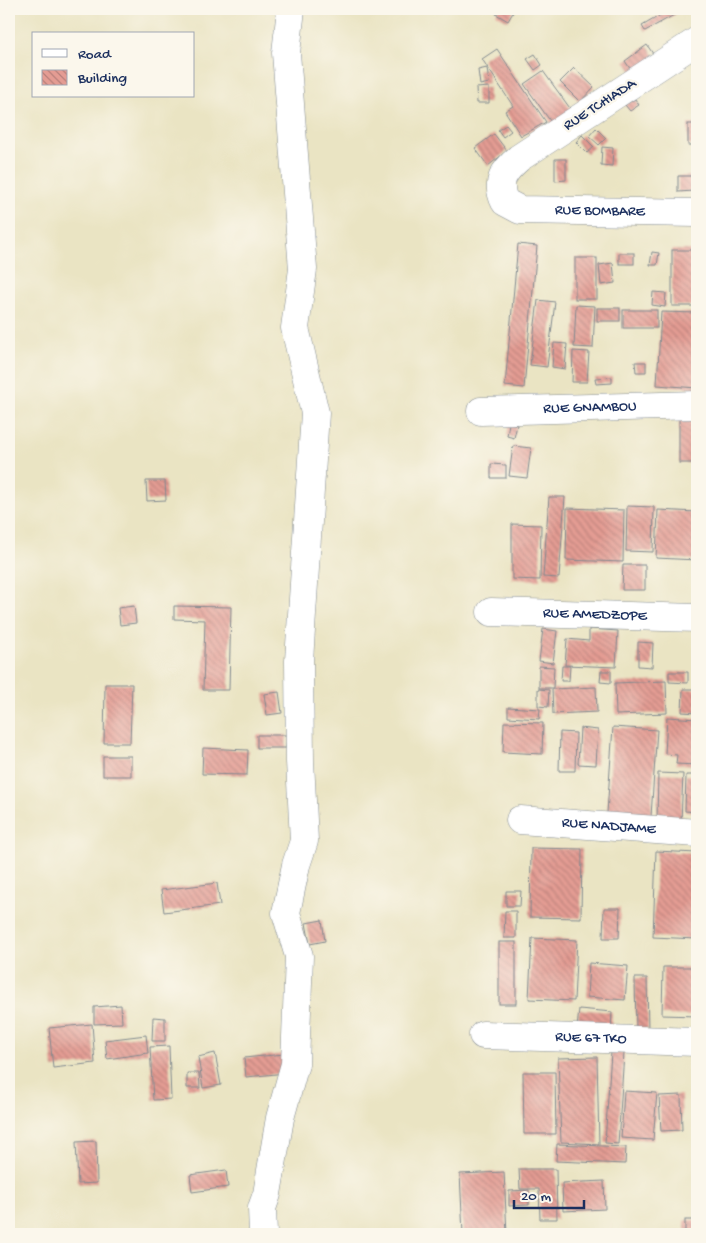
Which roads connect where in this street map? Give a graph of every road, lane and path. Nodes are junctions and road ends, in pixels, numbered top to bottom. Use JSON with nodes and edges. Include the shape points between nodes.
{"nodes":[{"id":1,"x":291,"y":9,"type":"edge"},
{"id":2,"x":697,"y":41,"type":"edge"},
{"id":3,"x":505,"y":202,"type":"joint"},
{"id":4,"x":697,"y":213,"type":"edge"},
{"id":5,"x":697,"y":405,"type":"edge"},
{"id":6,"x":481,"y":411,"type":"dead end"},
{"id":7,"x":491,"y":612,"type":"dead end"},
{"id":8,"x":697,"y":618,"type":"edge"},
{"id":9,"x":520,"y":820,"type":"dead end"},
{"id":10,"x":697,"y":833,"type":"edge"},
{"id":11,"x":483,"y":1035,"type":"dead end"},
{"id":12,"x":697,"y":1042,"type":"edge"},
{"id":13,"x":263,"y":1234,"type":"edge"}],
"edges":[{"from":1,"to":13,"type":"street","via":[[286,53],[303,269],[295,328],[315,414],[299,661],[304,841],[286,913],[299,956],[295,1064],[280,1118],[262,1208]]},
{"from":2,"to":3,"type":"street","name":"RUE TCHIADA","via":[[519,158],[504,172],[500,186]]},
{"from":3,"to":4,"type":"street","name":"RUE BOMBARE","via":[[520,210]]},
{"from":5,"to":6,"type":"street","name":"RUE GNAMBOU"},
{"from":7,"to":8,"type":"street","name":"RUE AMEDZOPE"},
{"from":9,"to":10,"type":"street","name":"RUE NADJAME"},
{"from":11,"to":12,"type":"street","name":"RUE 67 TKO"}]}
